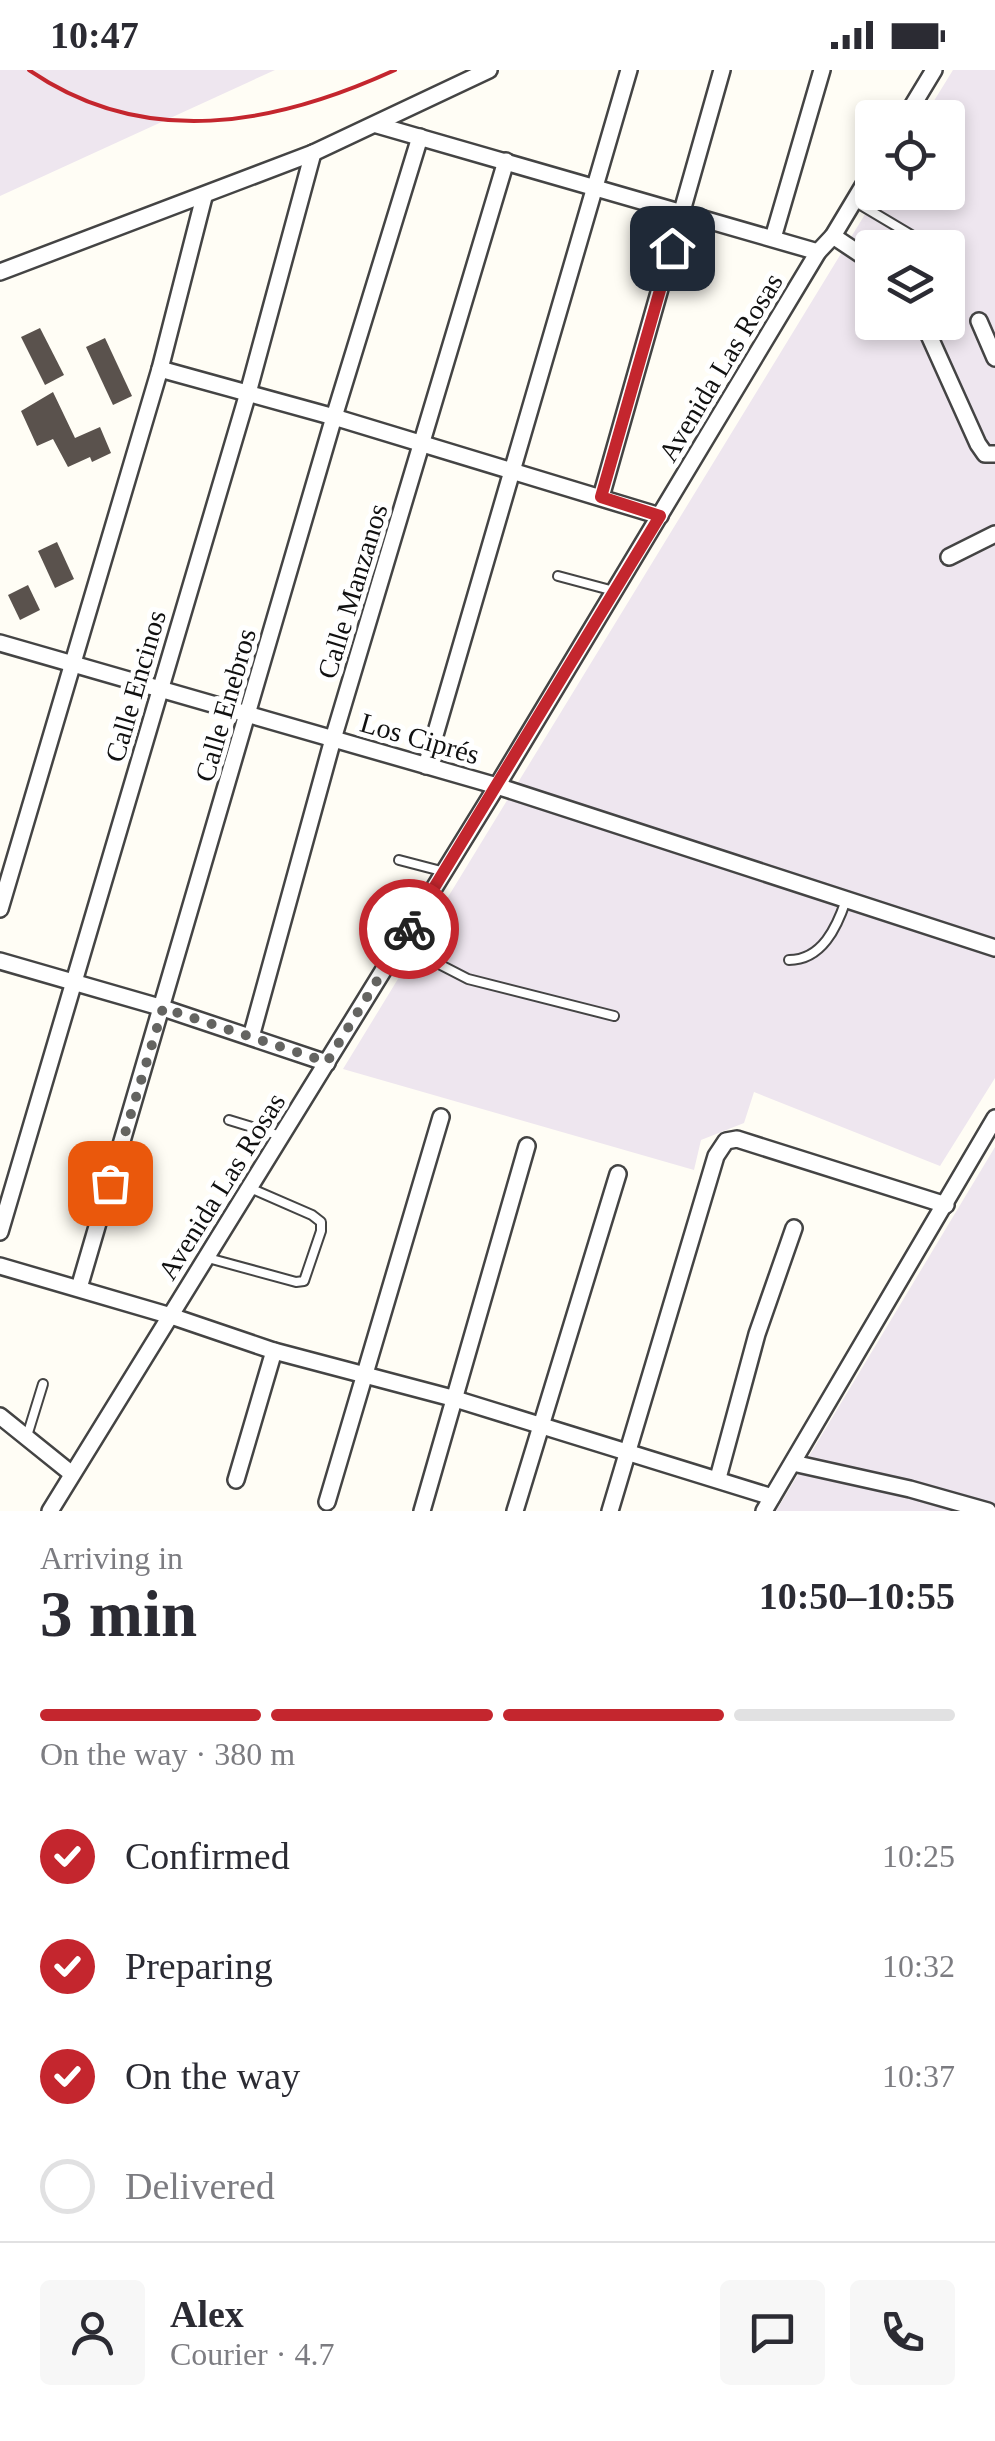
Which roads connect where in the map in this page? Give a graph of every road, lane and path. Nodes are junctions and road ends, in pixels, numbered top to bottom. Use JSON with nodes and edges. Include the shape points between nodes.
{"nodes":[{"id":1,"x":489,"y":70,"type":"edge"},
{"id":2,"x":629,"y":70,"type":"edge"},
{"id":3,"x":722,"y":70,"type":"edge"},
{"id":4,"x":822,"y":70,"type":"edge"},
{"id":5,"x":934,"y":70,"type":"edge"},
{"id":6,"x":916,"y":100,"type":"edge"},
{"id":7,"x":377,"y":125,"type":"junction"},
{"id":8,"x":420,"y":136,"type":"junction"},
{"id":9,"x":313,"y":154,"type":"junction"},
{"id":10,"x":506,"y":161,"type":"junction"},
{"id":11,"x":597,"y":188,"type":"junction"},
{"id":12,"x":204,"y":196,"type":"junction"},
{"id":13,"x":854,"y":201,"type":"joint"},
{"id":14,"x":683,"y":213,"type":"junction"},
{"id":15,"x":903,"y":230,"type":"edge"},
{"id":16,"x":833,"y":236,"type":"junction"},
{"id":17,"x":773,"y":238,"type":"junction"},
{"id":18,"x":855,"y":251,"type":"edge"},
{"id":19,"x":818,"y":252,"type":"junction"},
{"id":20,"x":0,"y":272,"type":"edge"},
{"id":21,"x":980,"y":321,"type":"dead end"},
{"id":22,"x":930,"y":340,"type":"edge"},
{"id":23,"x":995,"y":358,"type":"edge"},
{"id":24,"x":160,"y":368,"type":"junction"},
{"id":25,"x":248,"y":393,"type":"junction"},
{"id":26,"x":334,"y":416,"type":"junction"},
{"id":27,"x":423,"y":444,"type":"junction"},
{"id":28,"x":995,"y":454,"type":"edge"},
{"id":29,"x":513,"y":472,"type":"junction"},
{"id":30,"x":601,"y":497,"type":"junction"},
{"id":31,"x":660,"y":516,"type":"junction"},
{"id":32,"x":995,"y":534,"type":"edge"},
{"id":33,"x":949,"y":556,"type":"dead end"},
{"id":34,"x":558,"y":576,"type":"dead end"},
{"id":35,"x":614,"y":591,"type":"junction"},
{"id":36,"x":0,"y":643,"type":"edge"},
{"id":37,"x":75,"y":664,"type":"junction"},
{"id":38,"x":160,"y":689,"type":"junction"},
{"id":39,"x":248,"y":714,"type":"junction"},
{"id":40,"x":333,"y":739,"type":"junction"},
{"id":41,"x":426,"y":766,"type":"junction"},
{"id":42,"x":498,"y":786,"type":"junction"},
{"id":43,"x":399,"y":860,"type":"dead end"},
{"id":44,"x":444,"y":872,"type":"junction"},
{"id":45,"x":846,"y":899,"type":"junction"},
{"id":46,"x":0,"y":909,"type":"edge"},
{"id":47,"x":400,"y":944,"type":"junction"},
{"id":48,"x":995,"y":948,"type":"edge"},
{"id":49,"x":789,"y":960,"type":"dead end"},
{"id":50,"x":0,"y":961,"type":"edge"},
{"id":51,"x":75,"y":980,"type":"junction"},
{"id":52,"x":163,"y":1008,"type":"junction"},
{"id":53,"x":614,"y":1016,"type":"dead end"},
{"id":54,"x":252,"y":1037,"type":"junction"},
{"id":55,"x":327,"y":1062,"type":"junction"},
{"id":56,"x":440,"y":1116,"type":"dead end"},
{"id":57,"x":995,"y":1118,"type":"edge"},
{"id":58,"x":229,"y":1120,"type":"dead end"},
{"id":59,"x":281,"y":1136,"type":"junction"},
{"id":60,"x":527,"y":1146,"type":"dead end"},
{"id":61,"x":618,"y":1174,"type":"dead end"},
{"id":62,"x":250,"y":1188,"type":"junction"},
{"id":63,"x":946,"y":1205,"type":"junction"},
{"id":64,"x":794,"y":1228,"type":"dead end"},
{"id":65,"x":0,"y":1232,"type":"edge"},
{"id":66,"x":207,"y":1258,"type":"junction"},
{"id":67,"x":0,"y":1266,"type":"edge"},
{"id":68,"x":79,"y":1288,"type":"junction"},
{"id":69,"x":171,"y":1316,"type":"junction"},
{"id":70,"x":274,"y":1351,"type":"junction"},
{"id":71,"x":364,"y":1372,"type":"junction"},
{"id":72,"x":43,"y":1384,"type":"dead end"},
{"id":73,"x":452,"y":1398,"type":"junction"},
{"id":74,"x":0,"y":1416,"type":"edge"},
{"id":75,"x":542,"y":1426,"type":"junction"},
{"id":76,"x":27,"y":1436,"type":"junction"},
{"id":77,"x":629,"y":1452,"type":"junction"},
{"id":78,"x":793,"y":1463,"type":"junction"},
{"id":79,"x":72,"y":1474,"type":"junction"},
{"id":80,"x":718,"y":1478,"type":"junction"},
{"id":81,"x":236,"y":1480,"type":"dead end"},
{"id":82,"x":326,"y":1502,"type":"dead end"},
{"id":83,"x":768,"y":1504,"type":"edge"},
{"id":84,"x":50,"y":1511,"type":"edge"},
{"id":85,"x":422,"y":1511,"type":"edge"},
{"id":86,"x":514,"y":1511,"type":"edge"},
{"id":87,"x":610,"y":1511,"type":"edge"},
{"id":88,"x":988,"y":1511,"type":"edge"}],
"edges":[{"from":1,"to":7,"type":"street"},
{"from":2,"to":11,"type":"street"},
{"from":3,"to":14,"type":"street"},
{"from":4,"to":17,"type":"street"},
{"from":5,"to":6,"type":"street"},
{"from":7,"to":8,"type":"street"},
{"from":7,"to":9,"type":"street"},
{"from":8,"to":10,"type":"street"},
{"from":8,"to":26,"type":"street","name":"Calle Enebros"},
{"from":9,"to":12,"type":"street"},
{"from":9,"to":25,"type":"street","name":"Calle Encinos"},
{"from":10,"to":11,"type":"street"},
{"from":10,"to":27,"type":"street","name":"Calle Manzanos"},
{"from":11,"to":14,"type":"street"},
{"from":11,"to":29,"type":"street"},
{"from":12,"to":20,"type":"street"},
{"from":12,"to":24,"type":"street"},
{"from":13,"to":15,"type":"lane"},
{"from":13,"to":16,"type":"street","name":"Avenida Las Rosas"},
{"from":14,"to":17,"type":"street"},
{"from":14,"to":30,"type":"street"},
{"from":16,"to":18,"type":"street"},
{"from":16,"to":19,"type":"street","name":"Avenida Las Rosas"},
{"from":17,"to":19,"type":"street"},
{"from":19,"to":31,"type":"street","name":"Avenida Las Rosas"},
{"from":21,"to":23,"type":"street"},
{"from":22,"to":28,"type":"street","via":[[978,444],[985,454]]},
{"from":24,"to":25,"type":"street"},
{"from":24,"to":37,"type":"street"},
{"from":25,"to":26,"type":"street"},
{"from":25,"to":38,"type":"street","name":"Calle Encinos"},
{"from":26,"to":27,"type":"street"},
{"from":26,"to":39,"type":"street","name":"Calle Enebros"},
{"from":27,"to":29,"type":"street"},
{"from":27,"to":40,"type":"street","name":"Calle Manzanos"},
{"from":29,"to":30,"type":"street"},
{"from":29,"to":41,"type":"street"},
{"from":30,"to":31,"type":"street"},
{"from":31,"to":35,"type":"street","name":"Avenida Las Rosas"},
{"from":32,"to":33,"type":"street"},
{"from":34,"to":35,"type":"lane"},
{"from":35,"to":42,"type":"street","name":"Avenida Las Rosas"},
{"from":36,"to":37,"type":"street","name":"Los Ciprés"},
{"from":37,"to":38,"type":"street","name":"Los Ciprés"},
{"from":37,"to":46,"type":"street"},
{"from":38,"to":39,"type":"street","name":"Los Ciprés"},
{"from":38,"to":51,"type":"street","name":"Calle Encinos"},
{"from":39,"to":40,"type":"street","name":"Los Ciprés"},
{"from":39,"to":52,"type":"street","name":"Calle Enebros"},
{"from":40,"to":41,"type":"street","name":"Los Ciprés"},
{"from":40,"to":54,"type":"street","name":"Calle Manzanos"},
{"from":41,"to":42,"type":"street","name":"Los Ciprés"},
{"from":42,"to":44,"type":"street","name":"Avenida Las Rosas"},
{"from":42,"to":45,"type":"street","name":"Los Ciprés"},
{"from":43,"to":44,"type":"lane"},
{"from":44,"to":47,"type":"street","name":"Avenida Las Rosas"},
{"from":45,"to":48,"type":"street","name":"Los Ciprés"},
{"from":45,"to":49,"type":"lane","via":[[818,949]]},
{"from":47,"to":53,"type":"lane","via":[[468,979]]},
{"from":47,"to":55,"type":"street","name":"Avenida Las Rosas"},
{"from":50,"to":51,"type":"street"},
{"from":51,"to":52,"type":"street"},
{"from":51,"to":65,"type":"street","name":"Calle Encinos"},
{"from":52,"to":54,"type":"street"},
{"from":52,"to":68,"type":"street","name":"Calle Enebros"},
{"from":54,"to":55,"type":"street"},
{"from":55,"to":59,"type":"street","name":"Avenida Las Rosas"},
{"from":56,"to":71,"type":"street"},
{"from":57,"to":63,"type":"street"},
{"from":58,"to":59,"type":"lane"},
{"from":59,"to":62,"type":"street","name":"Avenida Las Rosas"},
{"from":60,"to":73,"type":"street"},
{"from":61,"to":75,"type":"street"},
{"from":62,"to":66,"type":"street","name":"Avenida Las Rosas"},
{"from":62,"to":66,"type":"lane","via":[[320,1222],[304,1281]]},
{"from":63,"to":77,"type":"street","via":[[726,1141],[716,1156]]},
{"from":63,"to":78,"type":"street"},
{"from":64,"to":80,"type":"street"},
{"from":66,"to":69,"type":"street","name":"Avenida Las Rosas"},
{"from":67,"to":68,"type":"street"},
{"from":68,"to":69,"type":"street"},
{"from":69,"to":70,"type":"street"},
{"from":69,"to":79,"type":"street","name":"Avenida Las Rosas"},
{"from":70,"to":71,"type":"street"},
{"from":70,"to":81,"type":"street"},
{"from":71,"to":73,"type":"street"},
{"from":71,"to":82,"type":"street"},
{"from":72,"to":76,"type":"lane"},
{"from":73,"to":75,"type":"street"},
{"from":73,"to":85,"type":"street"},
{"from":74,"to":76,"type":"street"},
{"from":75,"to":77,"type":"street"},
{"from":75,"to":86,"type":"street"},
{"from":76,"to":79,"type":"street"},
{"from":77,"to":80,"type":"street"},
{"from":77,"to":87,"type":"street"},
{"from":78,"to":83,"type":"street"},
{"from":78,"to":88,"type":"street"},
{"from":79,"to":84,"type":"street","name":"Avenida Las Rosas"},
{"from":80,"to":83,"type":"street"}]}
